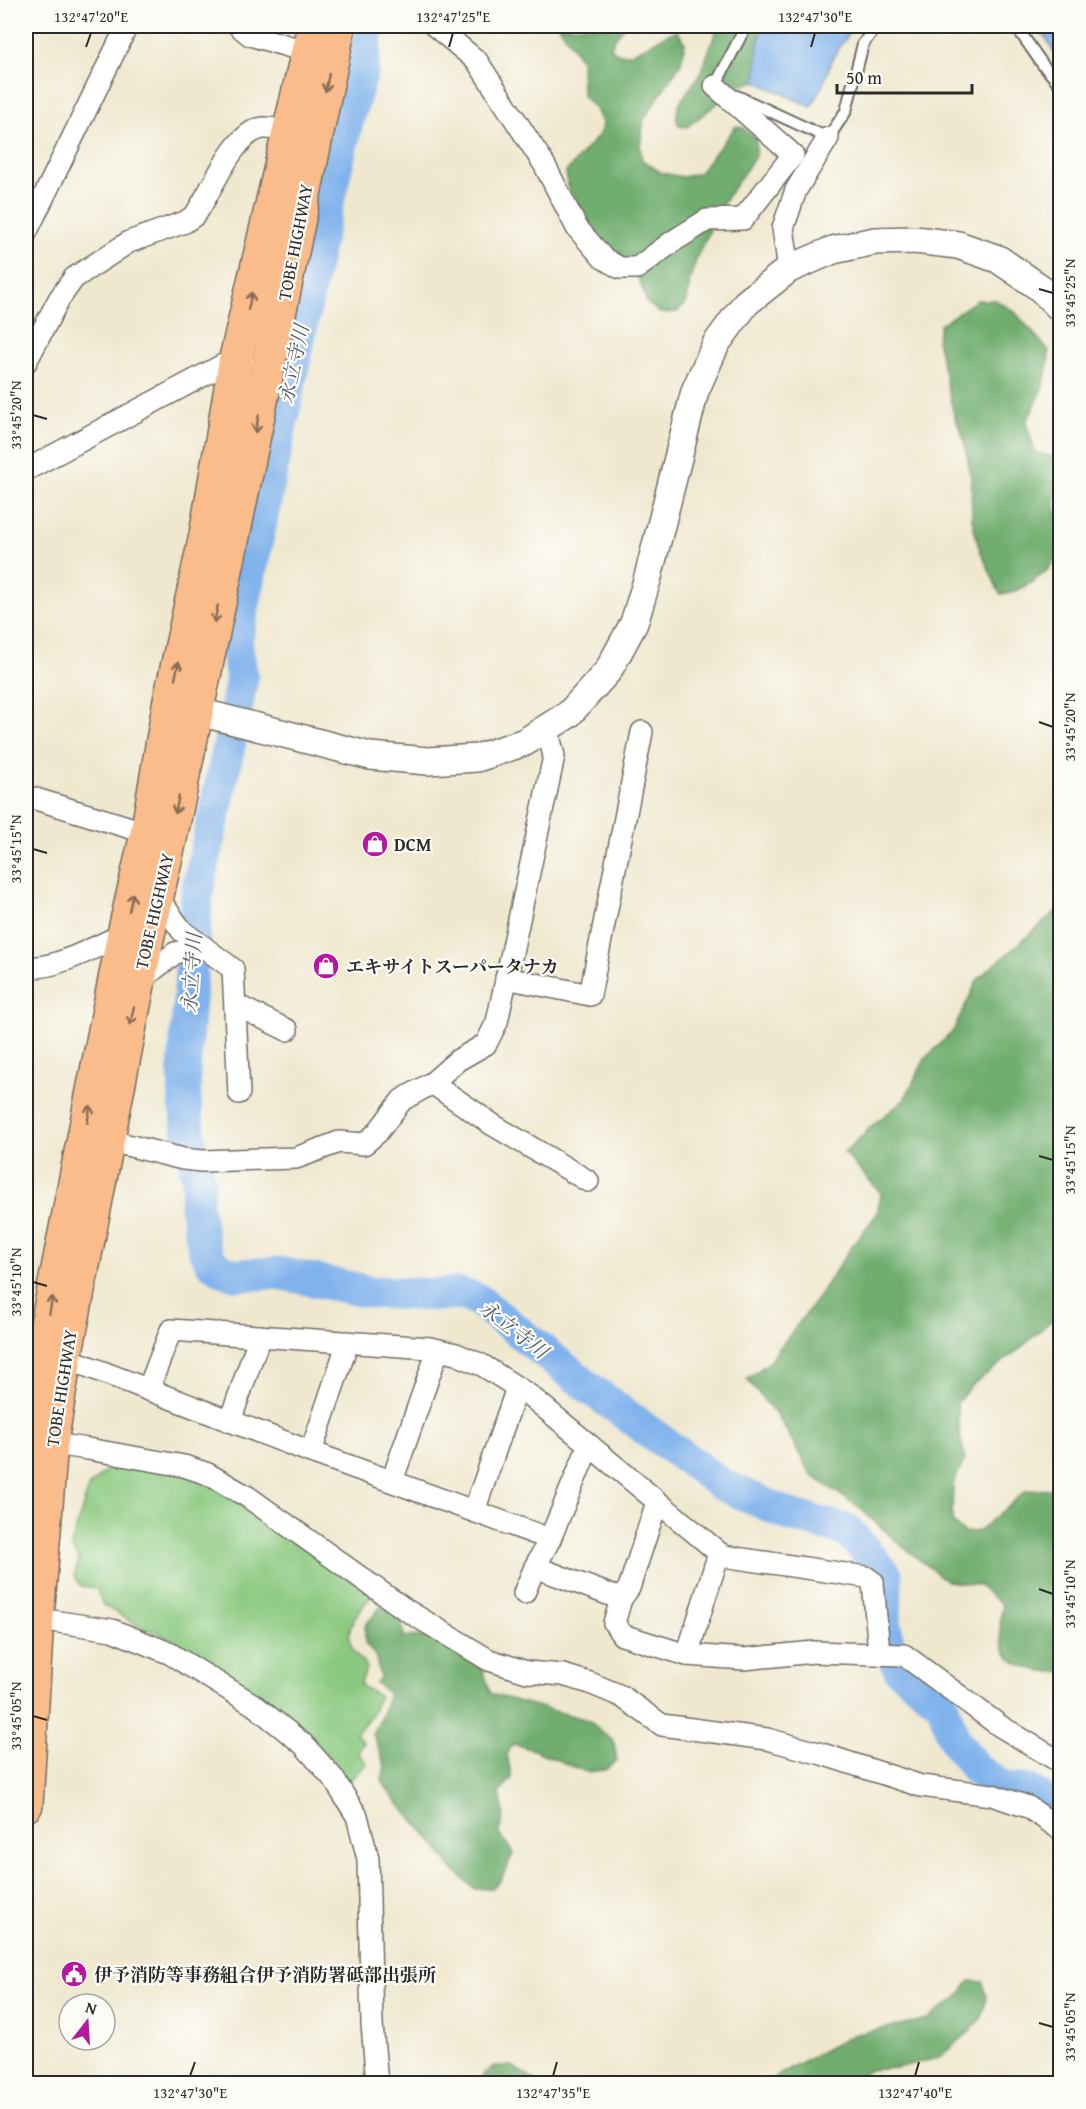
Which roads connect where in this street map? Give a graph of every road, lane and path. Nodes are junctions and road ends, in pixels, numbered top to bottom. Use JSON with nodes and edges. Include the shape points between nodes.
{"nodes":[{"id":1,"x":127,"y":26,"type":"edge"},
{"id":2,"x":239,"y":26,"type":"edge"},
{"id":3,"x":339,"y":26,"type":"edge"},
{"id":4,"x":435,"y":26,"type":"edge"},
{"id":5,"x":746,"y":26,"type":"edge"},
{"id":6,"x":876,"y":26,"type":"edge"},
{"id":7,"x":1012,"y":26,"type":"edge"},
{"id":8,"x":311,"y":39,"type":"edge"},
{"id":9,"x":1060,"y":84,"type":"edge"},
{"id":10,"x":715,"y":86,"type":"junction"},
{"id":11,"x":302,"y":136,"type":"junction"},
{"id":12,"x":828,"y":138,"type":"junction"},
{"id":13,"x":26,"y":233,"type":"edge"},
{"id":14,"x":789,"y":269,"type":"junction"},
{"id":15,"x":1060,"y":308,"type":"edge"},
{"id":16,"x":236,"y":358,"type":"junction"},
{"id":17,"x":26,"y":362,"type":"edge"},
{"id":18,"x":269,"y":366,"type":"junction"},
{"id":19,"x":26,"y":470,"type":"edge"},
{"id":20,"x":182,"y":708,"type":"junction"},
{"id":21,"x":547,"y":728,"type":"junction"},
{"id":22,"x":642,"y":732,"type":"dead end"},
{"id":23,"x":26,"y":796,"type":"edge"},
{"id":24,"x":159,"y":836,"type":"junction"},
{"id":25,"x":157,"y":896,"type":"junction"},
{"id":26,"x":149,"y":942,"type":"junction"},
{"id":27,"x":204,"y":948,"type":"junction"},
{"id":28,"x":26,"y":968,"type":"edge"},
{"id":29,"x":506,"y":978,"type":"junction"},
{"id":30,"x":236,"y":1005,"type":"junction"},
{"id":31,"x":287,"y":1030,"type":"dead end"},
{"id":32,"x":432,"y":1083,"type":"junction"},
{"id":33,"x":239,"y":1094,"type":"dead end"},
{"id":34,"x":108,"y":1140,"type":"junction"},
{"id":35,"x":588,"y":1181,"type":"dead end"},
{"id":36,"x":260,"y":1336,"type":"junction"},
{"id":37,"x":348,"y":1342,"type":"junction"},
{"id":38,"x":438,"y":1350,"type":"junction"},
{"id":39,"x":54,"y":1354,"type":"junction"},
{"id":40,"x":517,"y":1388,"type":"junction"},
{"id":41,"x":148,"y":1390,"type":"junction"},
{"id":42,"x":230,"y":1421,"type":"junction"},
{"id":43,"x":589,"y":1445,"type":"junction"},
{"id":44,"x":33,"y":1448,"type":"edge"},
{"id":45,"x":311,"y":1452,"type":"junction"},
{"id":46,"x":392,"y":1481,"type":"junction"},
{"id":47,"x":657,"y":1502,"type":"junction"},
{"id":48,"x":474,"y":1511,"type":"junction"},
{"id":49,"x":550,"y":1539,"type":"junction"},
{"id":50,"x":719,"y":1553,"type":"junction"},
{"id":51,"x":535,"y":1567,"type":"junction"},
{"id":52,"x":524,"y":1593,"type":"dead end"},
{"id":53,"x":621,"y":1599,"type":"junction"},
{"id":54,"x":31,"y":1618,"type":"edge"},
{"id":55,"x":889,"y":1654,"type":"junction"},
{"id":56,"x":687,"y":1655,"type":"junction"},
{"id":57,"x":1060,"y":1762,"type":"edge"},
{"id":58,"x":26,"y":1805,"type":"edge"},
{"id":59,"x":1060,"y":1830,"type":"edge"},
{"id":60,"x":377,"y":2084,"type":"edge"}],
"edges":[{"from":1,"to":13,"type":"street"},
{"from":2,"to":8,"type":"street","via":[[250,35]]},
{"from":3,"to":11,"type":"highway","name":"TOBE HIGHWAY","one_way":true},
{"from":4,"to":10,"type":"street","via":[[477,61],[544,164],[577,228],[603,258],[620,268],[637,268],[706,220],[743,219],[793,155]]},
{"from":5,"to":10,"type":"lane"},
{"from":6,"to":12,"type":"lane","via":[[863,44],[846,111]]},
{"from":7,"to":9,"type":"lane"},
{"from":8,"to":11,"type":"highway","name":"TOBE HIGHWAY"},
{"from":10,"to":12,"type":"lane"},
{"from":16,"to":11,"type":"highway","name":"TOBE HIGHWAY","one_way":true},
{"from":11,"to":17,"type":"street","via":[[256,129],[234,150],[195,215],[129,242],[74,278]]},
{"from":11,"to":18,"type":"highway","name":"TOBE HIGHWAY"},
{"from":12,"to":14,"type":"street","via":[[796,190],[783,228]]},
{"from":14,"to":15,"type":"street","via":[[833,250],[875,241],[915,240],[958,246],[998,259],[1039,287]]},
{"from":14,"to":21,"type":"street","via":[[746,303],[716,344],[695,391],[634,623],[608,671],[569,714]]},
{"from":16,"to":18,"type":"street"},
{"from":16,"to":19,"type":"street"},
{"from":20,"to":16,"type":"highway","name":"TOBE HIGHWAY","one_way":true},
{"from":18,"to":20,"type":"highway","name":"TOBE HIGHWAY","one_way":true},
{"from":20,"to":21,"type":"street","via":[[370,756],[428,761],[477,758],[525,742]]},
{"from":20,"to":24,"type":"highway","name":"TOBE HIGHWAY"},
{"from":21,"to":29,"type":"street","via":[[554,756]]},
{"from":22,"to":29,"type":"street","via":[[591,994]]},
{"from":23,"to":24,"type":"street"},
{"from":24,"to":25,"type":"highway","name":"TOBE HIGHWAY"},
{"from":26,"to":24,"type":"highway","name":"TOBE HIGHWAY","one_way":true},
{"from":25,"to":26,"type":"highway","name":"TOBE HIGHWAY"},
{"from":25,"to":27,"type":"street","via":[[182,931]]},
{"from":26,"to":27,"type":"street"},
{"from":26,"to":28,"type":"street"},
{"from":26,"to":34,"type":"highway","name":"TOBE HIGHWAY","one_way":true},
{"from":39,"to":26,"type":"highway","name":"TOBE HIGHWAY","one_way":true},
{"from":27,"to":30,"type":"street","via":[[233,969]]},
{"from":29,"to":32,"type":"street","via":[[497,1022],[486,1044],[458,1060]]},
{"from":30,"to":31,"type":"street"},
{"from":30,"to":33,"type":"street"},
{"from":32,"to":34,"type":"street","via":[[402,1101],[364,1144],[339,1142],[296,1158],[192,1160]]},
{"from":32,"to":35,"type":"street","via":[[493,1125]]},
{"from":34,"to":39,"type":"highway","name":"TOBE HIGHWAY"},
{"from":36,"to":37,"type":"street"},
{"from":36,"to":41,"type":"street","via":[[171,1330]]},
{"from":36,"to":42,"type":"street"},
{"from":37,"to":38,"type":"street"},
{"from":37,"to":45,"type":"street"},
{"from":38,"to":40,"type":"street","via":[[482,1365]]},
{"from":38,"to":46,"type":"street"},
{"from":39,"to":41,"type":"street"},
{"from":39,"to":44,"type":"highway","name":"TOBE HIGHWAY"},
{"from":40,"to":43,"type":"street"},
{"from":40,"to":48,"type":"street"},
{"from":41,"to":42,"type":"street"},
{"from":42,"to":45,"type":"street"},
{"from":43,"to":47,"type":"street"},
{"from":43,"to":49,"type":"street"},
{"from":44,"to":54,"type":"highway","name":"TOBE HIGHWAY"},
{"from":44,"to":59,"type":"street","via":[[184,1466],[208,1474],[248,1497],[406,1610],[489,1660],[527,1672],[562,1675],[590,1683],[621,1696],[662,1725],[767,1739],[921,1786],[992,1795],[1028,1808]]},
{"from":45,"to":46,"type":"street"},
{"from":46,"to":48,"type":"street"},
{"from":47,"to":50,"type":"street"},
{"from":47,"to":53,"type":"street","via":[[629,1588]]},
{"from":48,"to":49,"type":"street"},
{"from":49,"to":51,"type":"street"},
{"from":50,"to":55,"type":"street","via":[[723,1557],[866,1577],[873,1582]]},
{"from":50,"to":56,"type":"street"},
{"from":51,"to":52,"type":"street"},
{"from":51,"to":53,"type":"street"},
{"from":53,"to":56,"type":"street","via":[[614,1623],[622,1635]]},
{"from":54,"to":58,"type":"highway","name":"TOBE HIGHWAY"},
{"from":54,"to":60,"type":"street","via":[[112,1630],[169,1653],[254,1705],[303,1744],[333,1778],[357,1816],[368,1859]]},
{"from":55,"to":56,"type":"street","via":[[814,1652],[744,1659]]},
{"from":55,"to":57,"type":"street"}]}
